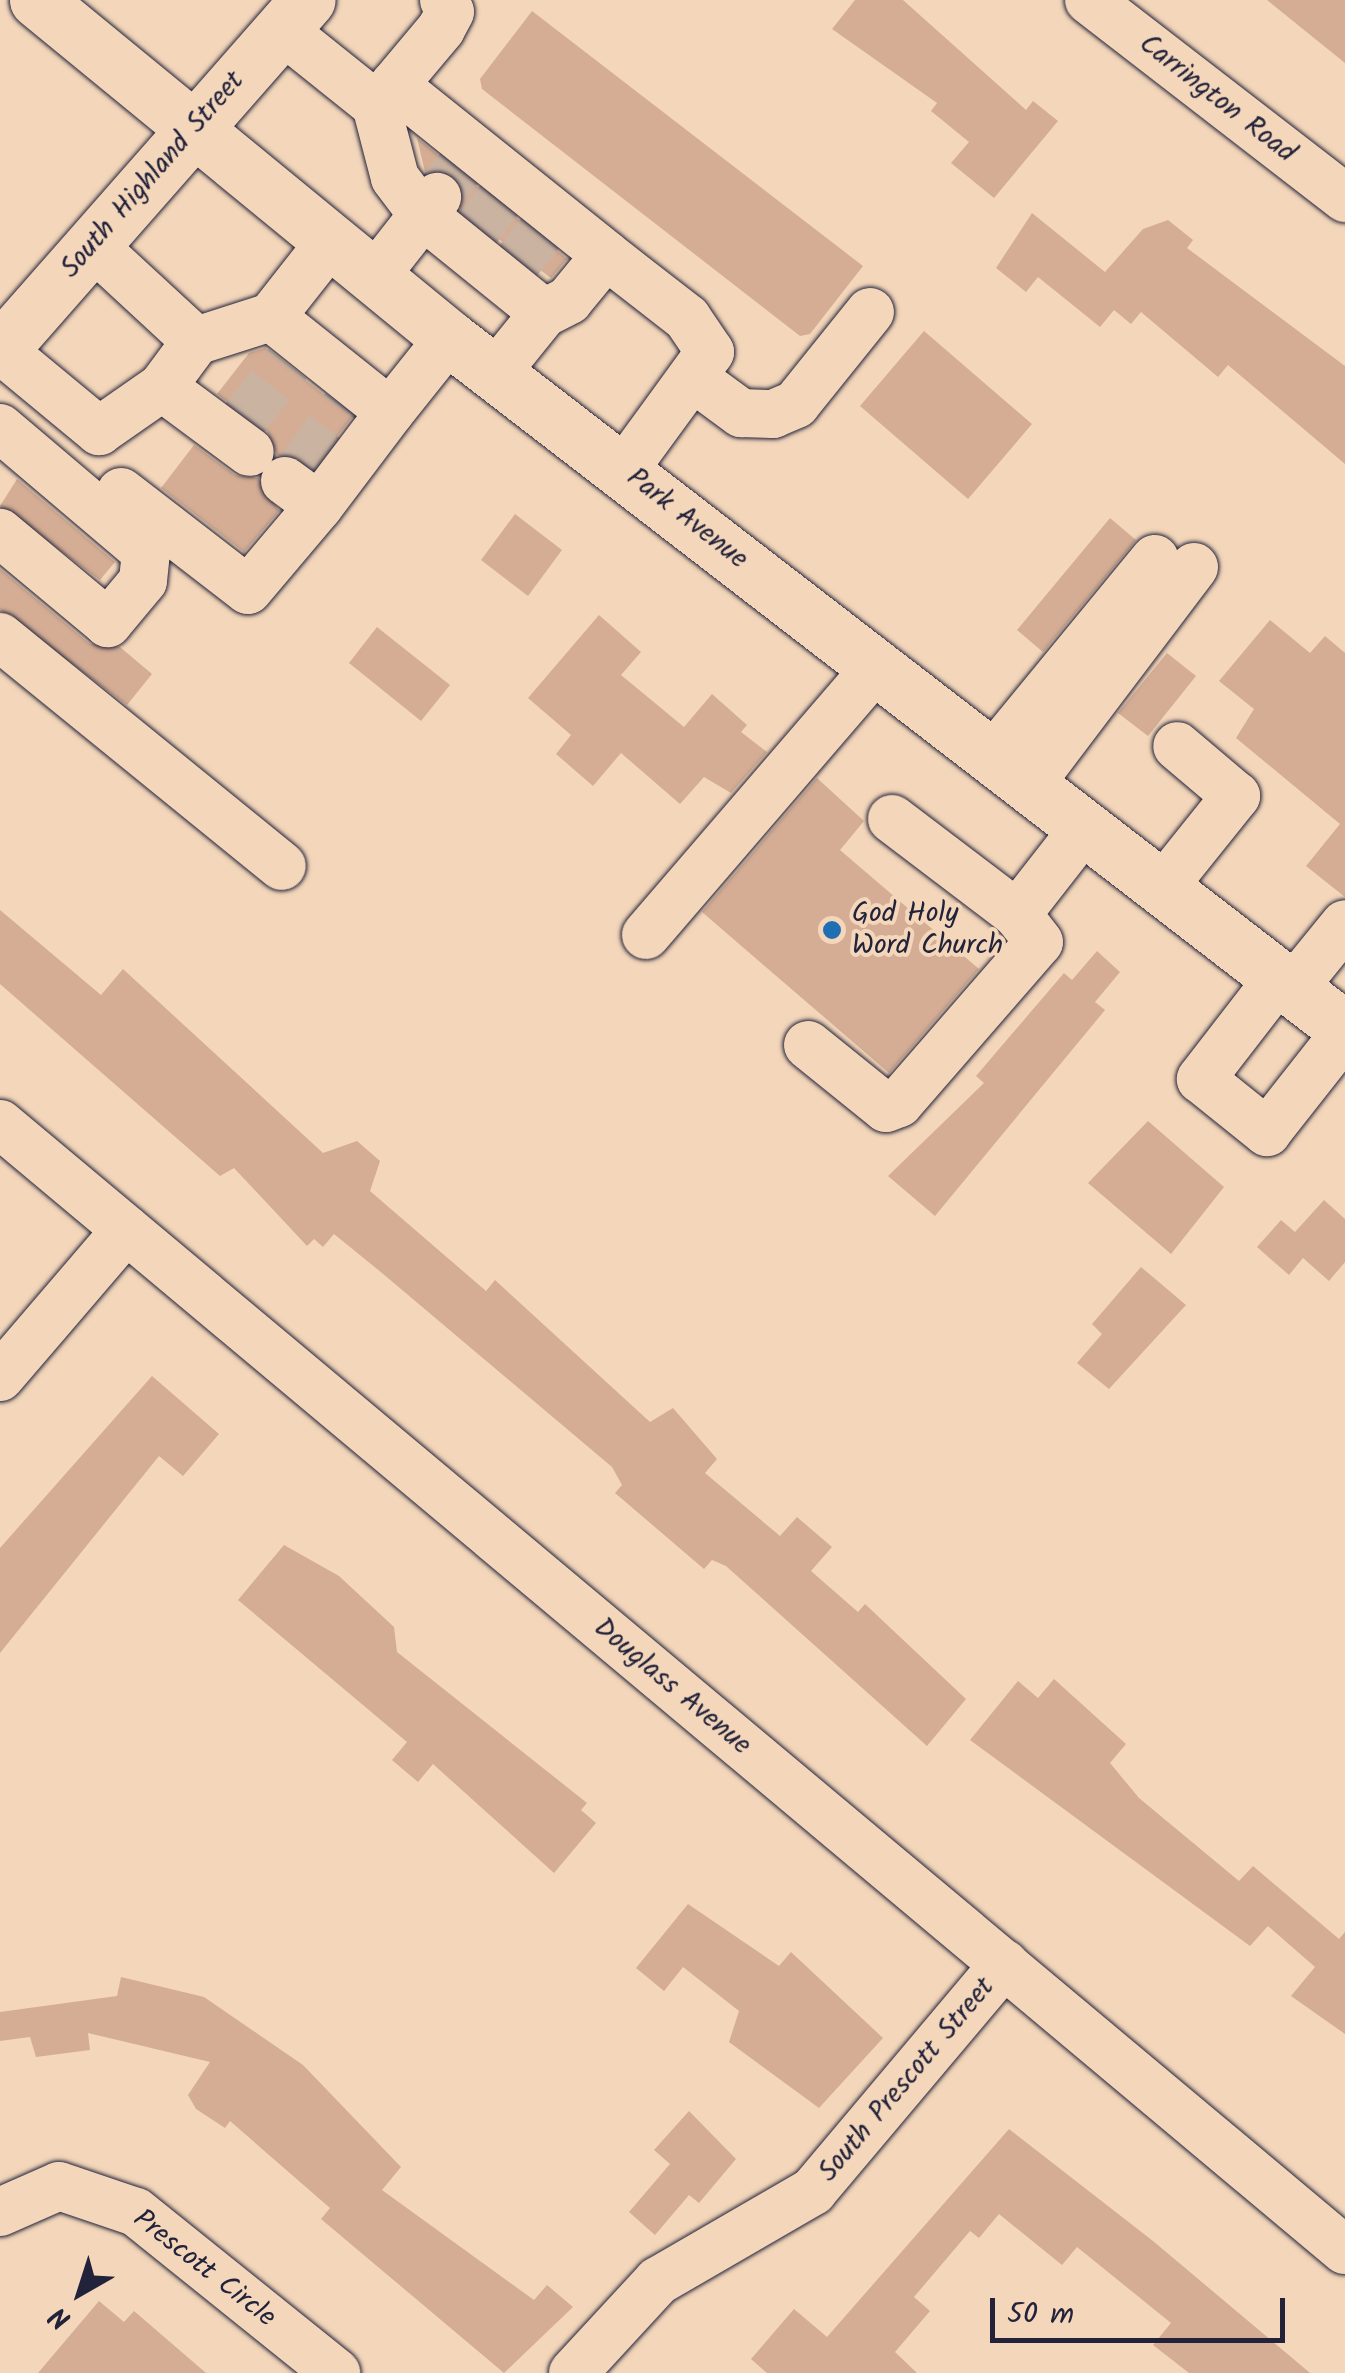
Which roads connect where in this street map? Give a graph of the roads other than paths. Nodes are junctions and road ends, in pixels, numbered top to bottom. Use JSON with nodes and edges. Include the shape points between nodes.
{"nodes":[{"id":1,"x":37,"y":0,"type":"edge"},
{"id":2,"x":444,"y":0,"type":"edge"},
{"id":3,"x":1089,"y":0,"type":"edge"},
{"id":4,"x":294,"y":14,"type":"edge"},
{"id":5,"x":385,"y":95,"type":"junction"},
{"id":6,"x":190,"y":133,"type":"junction"},
{"id":7,"x":449,"y":181,"type":"junction"},
{"id":8,"x":1345,"y":198,"type":"edge"},
{"id":9,"x":489,"y":213,"type":"junction"},
{"id":10,"x":330,"y":242,"type":"junction"},
{"id":11,"x":92,"y":245,"type":"junction"},
{"id":12,"x":531,"y":245,"type":"junction"},
{"id":13,"x":606,"y":254,"type":"junction"},
{"id":14,"x":374,"y":276,"type":"junction"},
{"id":15,"x":544,"y":312,"type":"junction"},
{"id":16,"x":870,"y":312,"type":"dead end"},
{"id":17,"x":449,"y":338,"type":"junction"},
{"id":18,"x":196,"y":341,"type":"junction"},
{"id":19,"x":287,"y":341,"type":"junction"},
{"id":20,"x":0,"y":350,"type":"edge"},
{"id":21,"x":496,"y":371,"type":"junction"},
{"id":22,"x":696,"y":380,"type":"junction"},
{"id":23,"x":162,"y":387,"type":"junction"},
{"id":24,"x":365,"y":402,"type":"junction"},
{"id":25,"x":0,"y":428,"type":"edge"},
{"id":26,"x":99,"y":431,"type":"junction"},
{"id":27,"x":274,"y":465,"type":"junction"},
{"id":28,"x":624,"y":470,"type":"junction"},
{"id":29,"x":0,"y":533,"type":"edge"},
{"id":30,"x":1175,"y":563,"type":"dead end"},
{"id":31,"x":0,"y":637,"type":"edge"},
{"id":32,"x":877,"y":666,"type":"junction"},
{"id":33,"x":1177,"y":746,"type":"dead end"},
{"id":34,"x":1011,"y":770,"type":"junction"},
{"id":35,"x":892,"y":819,"type":"dead end"},
{"id":36,"x":1085,"y":827,"type":"junction"},
{"id":37,"x":282,"y":866,"type":"dead end"},
{"id":38,"x":1162,"y":888,"type":"junction"},
{"id":39,"x":1017,"y":914,"type":"junction"},
{"id":40,"x":1345,"y":924,"type":"edge"},
{"id":41,"x":646,"y":935,"type":"dead end"},
{"id":42,"x":1286,"y":983,"type":"junction"},
{"id":43,"x":1345,"y":1031,"type":"edge"},
{"id":44,"x":808,"y":1044,"type":"dead end"},
{"id":45,"x":0,"y":1124,"type":"edge"},
{"id":46,"x":126,"y":1230,"type":"junction"},
{"id":47,"x":0,"y":1377,"type":"edge"},
{"id":48,"x":1004,"y":1964,"type":"junction"},
{"id":49,"x":0,"y":2212,"type":"edge"},
{"id":50,"x":1345,"y":2250,"type":"edge"},
{"id":51,"x":336,"y":2373,"type":"edge"},
{"id":52,"x":573,"y":2373,"type":"edge"}],
"edges":[{"from":1,"to":6,"type":"main road","name":"Park Avenue"},
{"from":2,"to":5,"type":"street","via":[[450,12],[441,29]]},
{"from":3,"to":8,"type":"street","name":"Carrington Road"},
{"from":4,"to":5,"type":"street"},
{"from":4,"to":6,"type":"main road","name":"South Highland Street"},
{"from":5,"to":7,"type":"street"},
{"from":5,"to":7,"type":"street","via":[[395,178]]},
{"from":6,"to":10,"type":"main road","name":"Park Avenue"},
{"from":6,"to":11,"type":"main road","name":"South Highland Street"},
{"from":7,"to":9,"type":"street"},
{"from":7,"to":9,"type":"street"},
{"from":7,"to":14,"type":"street"},
{"from":9,"to":12,"type":"street"},
{"from":9,"to":12,"type":"street"},
{"from":10,"to":14,"type":"main road","name":"Park Avenue"},
{"from":10,"to":19,"type":"street"},
{"from":11,"to":18,"type":"street"},
{"from":11,"to":20,"type":"main road","name":"South Highland Street"},
{"from":12,"to":13,"type":"street"},
{"from":12,"to":15,"type":"street"},
{"from":13,"to":15,"type":"street","via":[[569,300]]},
{"from":13,"to":22,"type":"street","via":[[687,318],[710,352]]},
{"from":14,"to":17,"type":"main road","name":"Park Avenue"},
{"from":15,"to":21,"type":"street"},
{"from":16,"to":22,"type":"street","via":[[796,404],[773,414],[742,413]]},
{"from":17,"to":21,"type":"main road","name":"Park Avenue"},
{"from":17,"to":24,"type":"street"},
{"from":18,"to":19,"type":"street"},
{"from":18,"to":23,"type":"street"},
{"from":19,"to":24,"type":"street"},
{"from":20,"to":26,"type":"street"},
{"from":21,"to":28,"type":"main road","name":"Park Avenue"},
{"from":22,"to":28,"type":"street"},
{"from":23,"to":26,"type":"street"},
{"from":23,"to":27,"type":"street"},
{"from":24,"to":27,"type":"street"},
{"from":25,"to":29,"type":"street","via":[[146,552],[143,582],[108,623]]},
{"from":26,"to":27,"type":"street","via":[[94,471],[248,590]]},
{"from":28,"to":32,"type":"main road","name":"Park Avenue"},
{"from":30,"to":34,"type":"street"},
{"from":31,"to":37,"type":"street"},
{"from":32,"to":34,"type":"main road","name":"Park Avenue"},
{"from":32,"to":41,"type":"street"},
{"from":33,"to":38,"type":"street","via":[[1236,796]]},
{"from":34,"to":36,"type":"main road","name":"Park Avenue"},
{"from":35,"to":39,"type":"street"},
{"from":36,"to":38,"type":"main road","name":"Park Avenue"},
{"from":36,"to":39,"type":"street"},
{"from":38,"to":42,"type":"main road","name":"Park Avenue"},
{"from":39,"to":44,"type":"street","via":[[1039,942],[899,1103],[886,1108]]},
{"from":40,"to":42,"type":"street"},
{"from":42,"to":43,"type":"main road","name":"Park Avenue"},
{"from":42,"to":43,"type":"street","via":[[1201,1080],[1267,1132]]},
{"from":45,"to":46,"type":"street","name":"Douglass Avenue"},
{"from":46,"to":47,"type":"street"},
{"from":46,"to":48,"type":"street","name":"Douglass Avenue"},
{"from":48,"to":50,"type":"street","name":"Douglass Avenue"},
{"from":48,"to":52,"type":"street","name":"South Prescott Street","via":[[814,2191],[658,2281]]},
{"from":49,"to":51,"type":"street","name":"Prescott Circle","via":[[59,2186],[136,2212]]}]}
